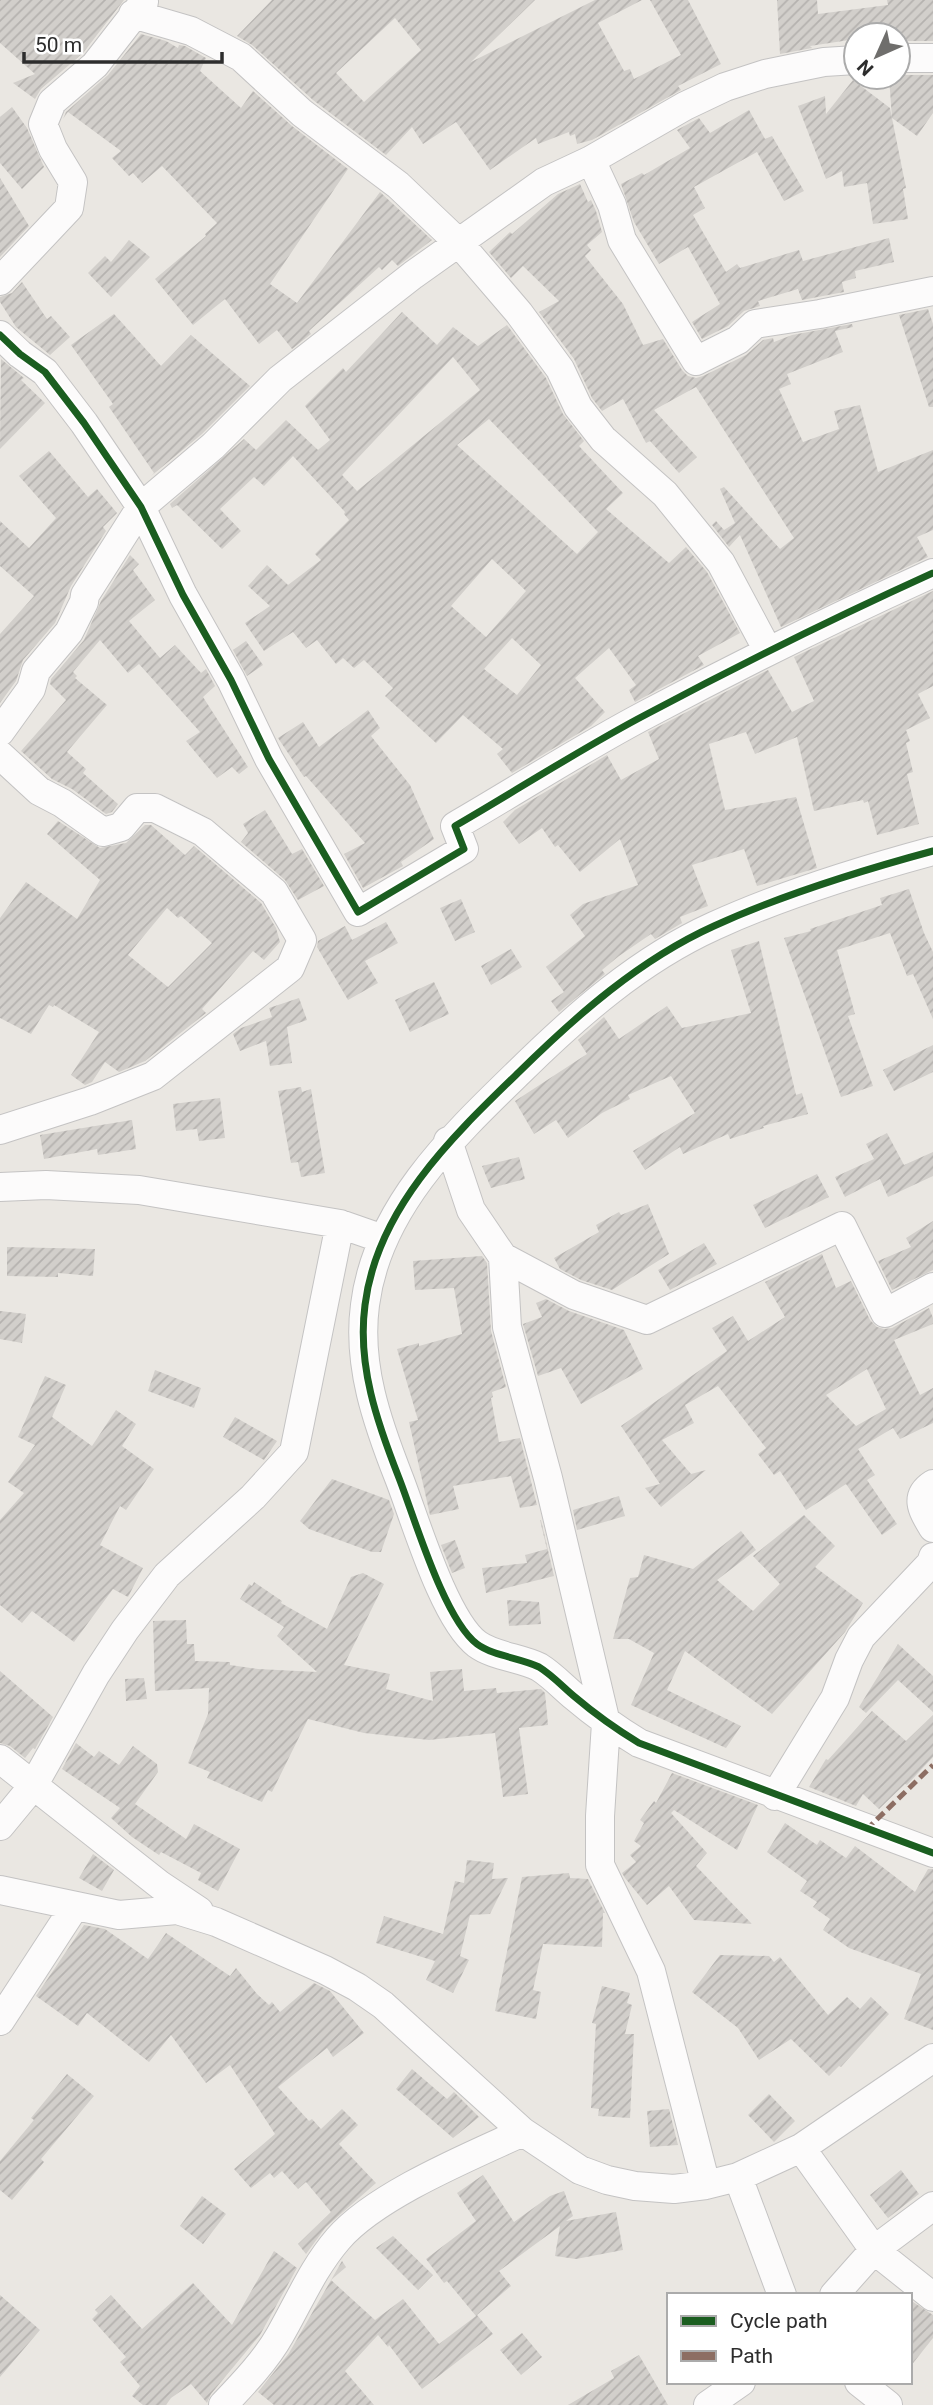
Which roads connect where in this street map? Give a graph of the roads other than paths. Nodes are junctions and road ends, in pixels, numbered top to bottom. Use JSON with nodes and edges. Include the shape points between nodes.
{"nodes":[{"id":1,"x":139,"y":7,"type":"edge"},
{"id":2,"x":912,"y":58,"type":"edge"},
{"id":3,"x":933,"y":58,"type":"edge"},
{"id":4,"x":842,"y":61,"type":"edge"},
{"id":5,"x":591,"y":159,"type":"junction"},
{"id":6,"x":459,"y":243,"type":"junction"},
{"id":7,"x":0,"y":281,"type":"edge"},
{"id":8,"x":933,"y":291,"type":"edge"},
{"id":9,"x":0,"y":335,"type":"edge"},
{"id":10,"x":141,"y":507,"type":"junction"},
{"id":11,"x":933,"y":573,"type":"edge"},
{"id":12,"x":768,"y":651,"type":"junction"},
{"id":13,"x":0,"y":732,"type":"edge"},
{"id":14,"x":0,"y":755,"type":"edge"},
{"id":15,"x":933,"y":851,"type":"edge"},
{"id":16,"x":0,"y":1130,"type":"edge"},
{"id":17,"x":448,"y":1141,"type":"junction"},
{"id":18,"x":0,"y":1187,"type":"edge"},
{"id":19,"x":340,"y":1224,"type":"junction"},
{"id":20,"x":383,"y":1239,"type":"junction"},
{"id":21,"x":503,"y":1257,"type":"junction"},
{"id":22,"x":933,"y":1287,"type":"edge"},
{"id":23,"x":933,"y":1484,"type":"edge"},
{"id":24,"x":933,"y":1528,"type":"edge"},
{"id":25,"x":933,"y":1557,"type":"edge"},
{"id":26,"x":606,"y":1723,"type":"junction"},
{"id":27,"x":0,"y":1759,"type":"edge"},
{"id":28,"x":33,"y":1786,"type":"junction"},
{"id":29,"x":775,"y":1796,"type":"junction"},
{"id":30,"x":0,"y":1826,"type":"edge"},
{"id":31,"x":933,"y":1853,"type":"edge"},
{"id":32,"x":0,"y":1890,"type":"edge"},
{"id":33,"x":75,"y":1906,"type":"junction"},
{"id":34,"x":216,"y":1922,"type":"junction"},
{"id":35,"x":0,"y":2021,"type":"edge"},
{"id":36,"x":933,"y":2058,"type":"edge"},
{"id":37,"x":523,"y":2132,"type":"junction"},
{"id":38,"x":802,"y":2148,"type":"junction"},
{"id":39,"x":738,"y":2177,"type":"junction"},
{"id":40,"x":706,"y":2185,"type":"junction"},
{"id":41,"x":933,"y":2206,"type":"edge"},
{"id":42,"x":874,"y":2250,"type":"junction"},
{"id":43,"x":781,"y":2293,"type":"edge"},
{"id":44,"x":836,"y":2293,"type":"edge"},
{"id":45,"x":933,"y":2297,"type":"edge"},
{"id":46,"x":862,"y":2384,"type":"edge"},
{"id":47,"x":223,"y":2405,"type":"edge"},
{"id":48,"x":888,"y":2405,"type":"edge"}],
"edges":[{"from":1,"to":6,"type":"street","via":[[241,57],[302,113],[398,185]]},
{"from":1,"to":7,"type":"street","via":[[95,65],[52,102],[43,124],[73,183],[69,208]]},
{"from":2,"to":3,"type":"street"},
{"from":4,"to":5,"type":"street","via":[[776,71],[725,86]]},
{"from":5,"to":6,"type":"street","via":[[544,182]]},
{"from":5,"to":8,"type":"street","via":[[622,240],[696,361],[738,340],[755,324]]},
{"from":6,"to":10,"type":"street","via":[[280,379],[213,446]]},
{"from":6,"to":12,"type":"street","via":[[519,313],[603,439],[665,494],[721,563]]},
{"from":9,"to":10,"type":"street","via":[[45,372]]},
{"from":10,"to":12,"type":"street","via":[[269,759],[358,912],[464,849],[455,826],[645,715]]},
{"from":10,"to":13,"type":"street","via":[[85,595],[69,632],[36,671],[31,689]]},
{"from":11,"to":12,"type":"street"},
{"from":14,"to":16,"type":"street","via":[[39,791],[103,832],[121,827],[137,808],[155,808],[203,832],[274,892],[302,940],[290,968],[153,1076]]},
{"from":15,"to":17,"type":"street","via":[[818,886],[714,926],[659,955],[561,1031]]},
{"from":17,"to":20,"type":"street"},
{"from":17,"to":21,"type":"street","via":[[471,1210]]},
{"from":18,"to":19,"type":"street","via":[[139,1190]]},
{"from":19,"to":20,"type":"street"},
{"from":19,"to":28,"type":"street","via":[[294,1452],[253,1497],[167,1575],[96,1674]]},
{"from":20,"to":26,"type":"street","via":[[365,1302],[365,1367],[391,1458],[450,1611],[477,1644],[540,1668]]},
{"from":21,"to":22,"type":"street","via":[[574,1295],[647,1320],[842,1226],[885,1313]]},
{"from":21,"to":26,"type":"street","via":[[507,1326]]},
{"from":23,"to":24,"type":"street","via":[[920,1499]]},
{"from":25,"to":29,"type":"street","via":[[861,1637],[835,1698]]},
{"from":26,"to":29,"type":"street","via":[[639,1743]]},
{"from":26,"to":40,"type":"street","via":[[600,1865],[651,1971]]},
{"from":27,"to":28,"type":"street"},
{"from":28,"to":30,"type":"street"},
{"from":28,"to":34,"type":"street","via":[[160,1885]]},
{"from":29,"to":31,"type":"street"},
{"from":32,"to":33,"type":"street"},
{"from":33,"to":34,"type":"street","via":[[127,1916],[177,1910]]},
{"from":33,"to":35,"type":"street"},
{"from":34,"to":37,"type":"street","via":[[358,1987]]},
{"from":36,"to":38,"type":"street"},
{"from":37,"to":40,"type":"street","via":[[580,2170],[607,2180],[674,2189]]},
{"from":37,"to":47,"type":"street","via":[[410,2187],[340,2236],[313,2273],[279,2337]]},
{"from":38,"to":39,"type":"street"},
{"from":38,"to":42,"type":"street"},
{"from":39,"to":40,"type":"street"},
{"from":39,"to":43,"type":"street"},
{"from":41,"to":42,"type":"street"},
{"from":42,"to":44,"type":"street"},
{"from":42,"to":45,"type":"street"},
{"from":46,"to":48,"type":"street"}]}
